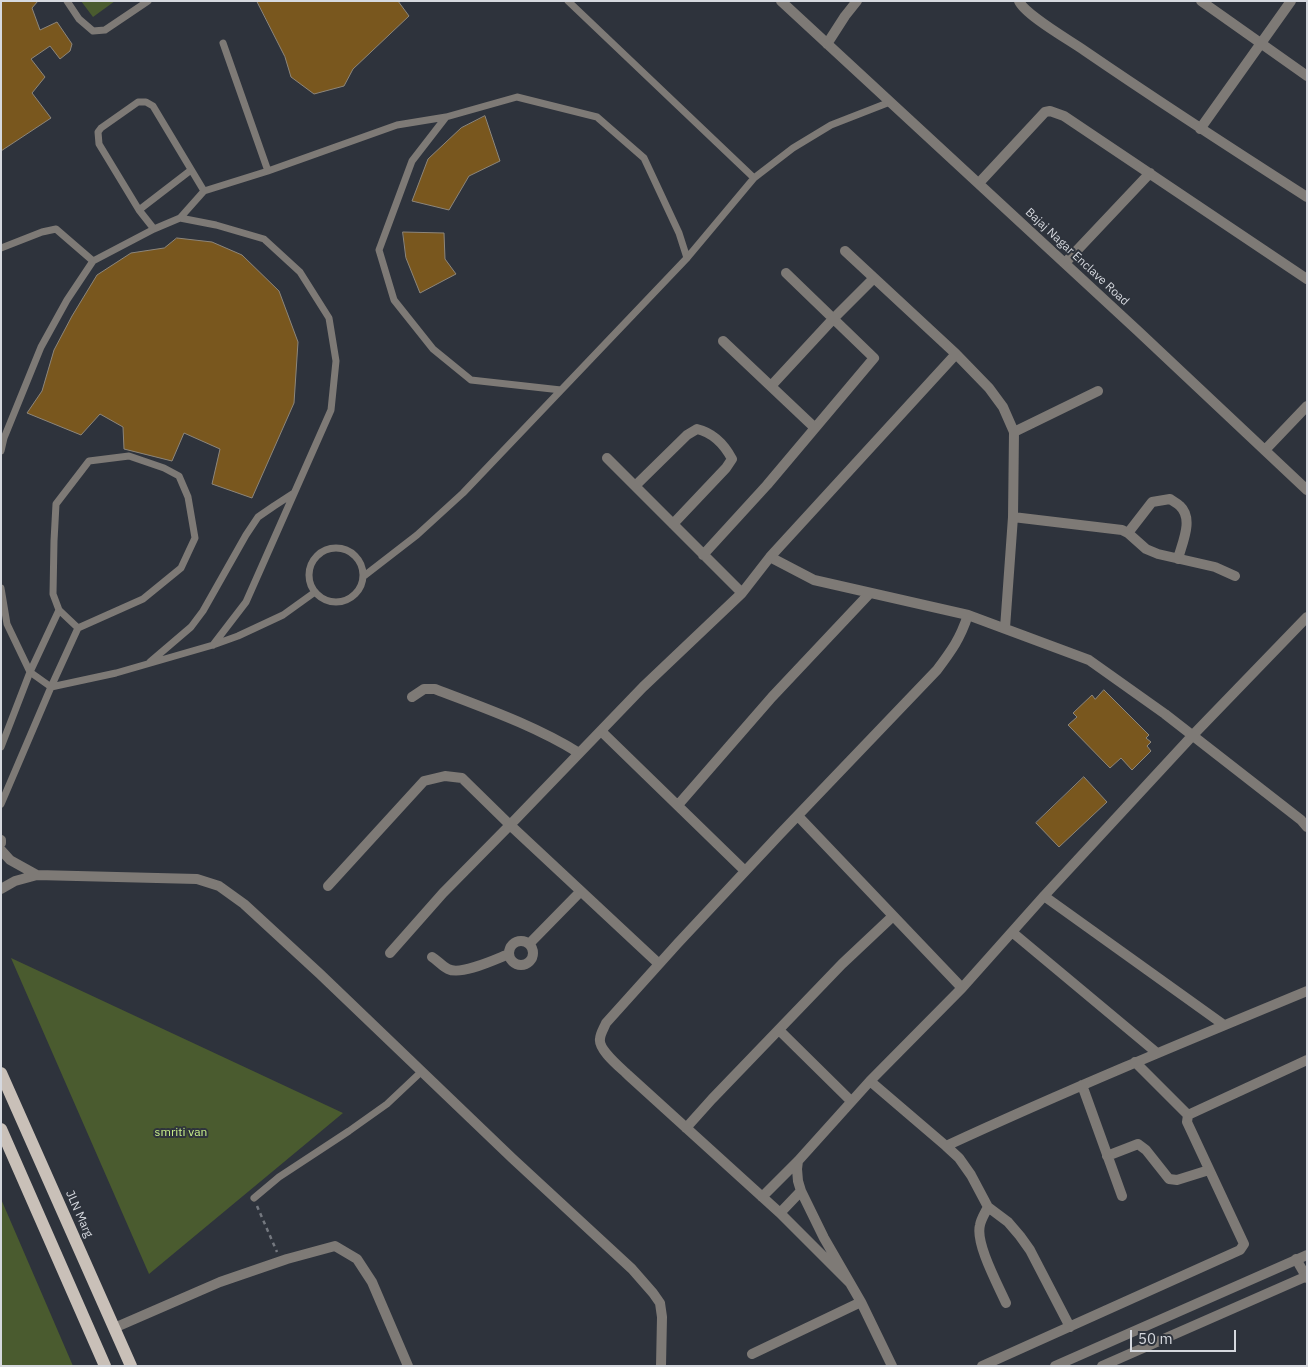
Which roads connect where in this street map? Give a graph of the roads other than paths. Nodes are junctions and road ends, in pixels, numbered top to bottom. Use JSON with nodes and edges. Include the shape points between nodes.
{"nodes":[{"id":1,"x":67,"y":1,"type":"edge"},
{"id":2,"x":148,"y":1,"type":"edge"},
{"id":3,"x":568,"y":1,"type":"edge"},
{"id":4,"x":781,"y":1,"type":"edge"},
{"id":5,"x":857,"y":1,"type":"edge"},
{"id":6,"x":1019,"y":1,"type":"edge"},
{"id":7,"x":1201,"y":1,"type":"edge"},
{"id":8,"x":1292,"y":1,"type":"edge"},
{"id":9,"x":223,"y":43,"type":"dead end"},
{"id":10,"x":827,"y":44,"type":"junction"},
{"id":11,"x":1261,"y":44,"type":"junction"},
{"id":12,"x":1307,"y":76,"type":"edge"},
{"id":13,"x":890,"y":102,"type":"junction"},
{"id":14,"x":446,"y":117,"type":"junction"},
{"id":15,"x":1200,"y":129,"type":"junction"},
{"id":16,"x":192,"y":170,"type":"junction"},
{"id":17,"x":268,"y":171,"type":"junction"},
{"id":18,"x":1150,"y":173,"type":"junction"},
{"id":19,"x":754,"y":178,"type":"junction"},
{"id":20,"x":979,"y":183,"type":"junction"},
{"id":21,"x":204,"y":191,"type":"junction"},
{"id":22,"x":1307,"y":197,"type":"edge"},
{"id":23,"x":138,"y":210,"type":"junction"},
{"id":24,"x":180,"y":218,"type":"junction"},
{"id":25,"x":154,"y":229,"type":"junction"},
{"id":26,"x":1,"y":248,"type":"edge"},
{"id":27,"x":845,"y":250,"type":"dead end"},
{"id":28,"x":687,"y":258,"type":"junction"},
{"id":29,"x":93,"y":261,"type":"junction"},
{"id":30,"x":1065,"y":263,"type":"junction"},
{"id":31,"x":786,"y":273,"type":"dead end"},
{"id":32,"x":874,"y":278,"type":"junction"},
{"id":33,"x":1307,"y":279,"type":"edge"},
{"id":34,"x":833,"y":318,"type":"junction"},
{"id":35,"x":723,"y":341,"type":"dead end"},
{"id":36,"x":956,"y":354,"type":"junction"},
{"id":37,"x":771,"y":386,"type":"junction"},
{"id":38,"x":560,"y":390,"type":"junction"},
{"id":39,"x":1098,"y":391,"type":"dead end"},
{"id":40,"x":1307,"y":406,"type":"edge"},
{"id":41,"x":815,"y":428,"type":"junction"},
{"id":42,"x":1014,"y":432,"type":"junction"},
{"id":43,"x":1265,"y":450,"type":"junction"},
{"id":44,"x":1,"y":451,"type":"edge"},
{"id":45,"x":607,"y":458,"type":"dead end"},
{"id":46,"x":635,"y":486,"type":"junction"},
{"id":47,"x":1307,"y":490,"type":"edge"},
{"id":48,"x":295,"y":493,"type":"junction"},
{"id":49,"x":1014,"y":518,"type":"junction"},
{"id":50,"x":673,"y":524,"type":"junction"},
{"id":51,"x":1128,"y":533,"type":"junction"},
{"id":52,"x":703,"y":555,"type":"junction"},
{"id":53,"x":770,"y":557,"type":"junction"},
{"id":54,"x":1178,"y":559,"type":"junction"},
{"id":55,"x":364,"y":576,"type":"junction"},
{"id":56,"x":1235,"y":576,"type":"dead end"},
{"id":57,"x":1,"y":588,"type":"edge"},
{"id":58,"x":314,"y":592,"type":"junction"},
{"id":59,"x":742,"y":593,"type":"junction"},
{"id":60,"x":870,"y":593,"type":"junction"},
{"id":61,"x":59,"y":610,"type":"junction"},
{"id":62,"x":968,"y":615,"type":"junction"},
{"id":63,"x":1307,"y":616,"type":"edge"},
{"id":64,"x":78,"y":628,"type":"junction"},
{"id":65,"x":1005,"y":628,"type":"junction"},
{"id":66,"x":213,"y":645,"type":"junction"},
{"id":67,"x":148,"y":664,"type":"junction"},
{"id":68,"x":30,"y":672,"type":"junction"},
{"id":69,"x":51,"y":687,"type":"junction"},
{"id":70,"x":412,"y":697,"type":"dead end"},
{"id":71,"x":601,"y":731,"type":"junction"},
{"id":72,"x":1192,"y":735,"type":"junction"},
{"id":73,"x":1,"y":747,"type":"edge"},
{"id":74,"x":579,"y":753,"type":"junction"},
{"id":75,"x":1,"y":804,"type":"edge"},
{"id":76,"x":678,"y":806,"type":"junction"},
{"id":77,"x":798,"y":816,"type":"junction"},
{"id":78,"x":510,"y":825,"type":"junction"},
{"id":79,"x":1307,"y":827,"type":"edge"},
{"id":80,"x":1,"y":850,"type":"edge"},
{"id":81,"x":745,"y":871,"type":"junction"},
{"id":82,"x":37,"y":875,"type":"junction"},
{"id":83,"x":328,"y":886,"type":"dead end"},
{"id":84,"x":1,"y":889,"type":"edge"},
{"id":85,"x":581,"y":891,"type":"junction"},
{"id":86,"x":1044,"y":896,"type":"junction"},
{"id":87,"x":893,"y":916,"type":"junction"},
{"id":88,"x":1012,"y":932,"type":"junction"},
{"id":89,"x":529,"y":944,"type":"junction"},
{"id":90,"x":390,"y":953,"type":"dead end"},
{"id":91,"x":509,"y":954,"type":"junction"},
{"id":92,"x":432,"y":957,"type":"dead end"},
{"id":93,"x":659,"y":964,"type":"junction"},
{"id":94,"x":962,"y":988,"type":"junction"},
{"id":95,"x":1307,"y":991,"type":"edge"},
{"id":96,"x":1224,"y":1025,"type":"junction"},
{"id":97,"x":779,"y":1030,"type":"junction"},
{"id":98,"x":1157,"y":1053,"type":"junction"},
{"id":99,"x":1307,"y":1060,"type":"edge"},
{"id":100,"x":1135,"y":1062,"type":"junction"},
{"id":101,"x":422,"y":1071,"type":"junction"},
{"id":102,"x":1,"y":1073,"type":"edge"},
{"id":103,"x":870,"y":1081,"type":"junction"},
{"id":104,"x":1082,"y":1085,"type":"junction"},
{"id":105,"x":851,"y":1101,"type":"junction"},
{"id":106,"x":1188,"y":1115,"type":"junction"},
{"id":107,"x":686,"y":1128,"type":"junction"},
{"id":108,"x":1,"y":1129,"type":"edge"},
{"id":109,"x":946,"y":1146,"type":"junction"},
{"id":110,"x":1107,"y":1156,"type":"junction"},
{"id":111,"x":798,"y":1161,"type":"junction"},
{"id":112,"x":1209,"y":1170,"type":"junction"},
{"id":113,"x":801,"y":1191,"type":"junction"},
{"id":114,"x":1122,"y":1196,"type":"dead end"},
{"id":115,"x":762,"y":1197,"type":"junction"},
{"id":116,"x":254,"y":1198,"type":"road end"},
{"id":117,"x":988,"y":1207,"type":"junction"},
{"id":118,"x":780,"y":1213,"type":"junction"},
{"id":119,"x":1307,"y":1255,"type":"edge"},
{"id":120,"x":1296,"y":1259,"type":"junction"},
{"id":121,"x":1307,"y":1277,"type":"edge"},
{"id":122,"x":850,"y":1282,"type":"junction"},
{"id":123,"x":861,"y":1302,"type":"junction"},
{"id":124,"x":1006,"y":1302,"type":"dead end"},
{"id":125,"x":1070,"y":1327,"type":"junction"},
{"id":126,"x":114,"y":1328,"type":"junction"},
{"id":127,"x":752,"y":1354,"type":"dead end"},
{"id":128,"x":105,"y":1366,"type":"edge"},
{"id":129,"x":131,"y":1366,"type":"edge"},
{"id":130,"x":408,"y":1366,"type":"edge"},
{"id":131,"x":662,"y":1366,"type":"edge"},
{"id":132,"x":892,"y":1366,"type":"edge"},
{"id":133,"x":982,"y":1366,"type":"edge"},
{"id":134,"x":1055,"y":1366,"type":"edge"},
{"id":135,"x":1102,"y":1366,"type":"edge"}],
"edges":[{"from":1,"to":2,"type":"lane","via":[[79,19],[93,31],[105,30]]},
{"from":3,"to":19,"type":"lane"},
{"from":4,"to":10,"type":"street","name":"Bajaj Nagar Enclave Road"},
{"from":5,"to":10,"type":"street"},
{"from":6,"to":15,"type":"street","via":[[1026,11]]},
{"from":7,"to":11,"type":"street"},
{"from":8,"to":11,"type":"street"},
{"from":9,"to":17,"type":"lane"},
{"from":10,"to":13,"type":"street","name":"Bajaj Nagar Enclave Road"},
{"from":11,"to":12,"type":"street"},
{"from":11,"to":15,"type":"street"},
{"from":13,"to":19,"type":"lane","via":[[831,125],[793,148]]},
{"from":13,"to":20,"type":"street","name":"Bajaj Nagar Enclave Road"},
{"from":14,"to":17,"type":"lane","via":[[397,125]]},
{"from":14,"to":28,"type":"lane","via":[[517,97],[597,117],[644,158],[679,233]]},
{"from":14,"to":38,"type":"lane","via":[[412,161],[379,250],[394,300],[433,349],[471,380]]},
{"from":15,"to":22,"type":"street"},
{"from":16,"to":21,"type":"lane"},
{"from":16,"to":23,"type":"lane"},
{"from":16,"to":23,"type":"lane","via":[[153,106],[146,102],[138,102],[101,128],[99,144]]},
{"from":17,"to":21,"type":"lane"},
{"from":18,"to":20,"type":"street","via":[[1064,116],[1050,111]]},
{"from":18,"to":30,"type":"street"},
{"from":18,"to":33,"type":"street"},
{"from":19,"to":28,"type":"lane"},
{"from":20,"to":30,"type":"street","name":"Bajaj Nagar Enclave Road"},
{"from":21,"to":24,"type":"lane"},
{"from":23,"to":25,"type":"lane"},
{"from":24,"to":25,"type":"lane"},
{"from":24,"to":48,"type":"lane","via":[[264,239],[300,272],[329,318],[336,361],[331,410]]},
{"from":25,"to":29,"type":"lane"},
{"from":26,"to":29,"type":"lane","via":[[56,229]]},
{"from":27,"to":32,"type":"street"},
{"from":28,"to":38,"type":"lane"},
{"from":29,"to":44,"type":"lane","via":[[66,300],[41,347]]},
{"from":30,"to":43,"type":"street","name":"Bajaj Nagar Enclave Road"},
{"from":31,"to":34,"type":"street"},
{"from":32,"to":34,"type":"street"},
{"from":32,"to":36,"type":"street"},
{"from":34,"to":37,"type":"street"},
{"from":34,"to":41,"type":"street","via":[[874,358]]},
{"from":35,"to":37,"type":"street"},
{"from":36,"to":42,"type":"street","via":[[989,388],[1003,407]]},
{"from":36,"to":53,"type":"street"},
{"from":37,"to":41,"type":"street"},
{"from":38,"to":55,"type":"lane","via":[[463,493],[417,535]]},
{"from":39,"to":42,"type":"street"},
{"from":40,"to":43,"type":"street"},
{"from":41,"to":52,"type":"street"},
{"from":42,"to":49,"type":"street"},
{"from":43,"to":47,"type":"street","name":"Bajaj Nagar Enclave Road"},
{"from":45,"to":46,"type":"street"},
{"from":46,"to":50,"type":"street"},
{"from":46,"to":50,"type":"street","via":[[697,429],[718,438],[732,459]]},
{"from":48,"to":66,"type":"lane","via":[[246,602]]},
{"from":48,"to":67,"type":"lane","via":[[258,517],[203,611],[191,627]]},
{"from":49,"to":51,"type":"street"},
{"from":49,"to":65,"type":"street"},
{"from":50,"to":52,"type":"street"},
{"from":51,"to":54,"type":"street","via":[[1146,549]]},
{"from":51,"to":54,"type":"street","via":[[1152,502],[1170,499],[1185,512],[1187,526]]},
{"from":52,"to":59,"type":"street"},
{"from":53,"to":59,"type":"street"},
{"from":53,"to":60,"type":"street","via":[[814,580]]},
{"from":54,"to":56,"type":"street"},
{"from":55,"to":58,"type":"lane","via":[[356,594],[340,602],[330,602]]},
{"from":55,"to":58,"type":"lane","via":[[354,553],[337,547],[328,548],[320,552],[310,567],[310,584]]},
{"from":57,"to":68,"type":"lane","via":[[7,624]]},
{"from":58,"to":66,"type":"lane","via":[[283,615]]},
{"from":59,"to":71,"type":"street"},
{"from":60,"to":62,"type":"street"},
{"from":60,"to":76,"type":"street","via":[[772,697]]},
{"from":61,"to":64,"type":"lane"},
{"from":61,"to":64,"type":"lane","via":[[53,594],[56,504],[89,461],[129,456],[179,476],[188,497],[195,538],[181,568],[143,599]]},
{"from":61,"to":68,"type":"lane"},
{"from":62,"to":65,"type":"street"},
{"from":62,"to":77,"type":"street","via":[[956,644],[937,670]]},
{"from":63,"to":72,"type":"street"},
{"from":64,"to":69,"type":"lane"},
{"from":65,"to":72,"type":"street","via":[[1089,660]]},
{"from":66,"to":67,"type":"lane"},
{"from":67,"to":69,"type":"lane"},
{"from":68,"to":69,"type":"lane"},
{"from":68,"to":73,"type":"lane"},
{"from":69,"to":75,"type":"lane"},
{"from":70,"to":74,"type":"street","via":[[434,689],[540,730]]},
{"from":71,"to":74,"type":"street"},
{"from":71,"to":76,"type":"street"},
{"from":72,"to":79,"type":"street"},
{"from":72,"to":86,"type":"street"},
{"from":74,"to":78,"type":"street"},
{"from":76,"to":81,"type":"street"},
{"from":77,"to":81,"type":"street"},
{"from":77,"to":87,"type":"street"},
{"from":78,"to":83,"type":"street","via":[[462,778],[445,776],[424,781]]},
{"from":78,"to":85,"type":"street"},
{"from":78,"to":90,"type":"street"},
{"from":80,"to":82,"type":"street","via":[[10,860]]},
{"from":81,"to":93,"type":"street"},
{"from":82,"to":84,"type":"street"},
{"from":82,"to":101,"type":"street","via":[[197,879],[219,886]]},
{"from":85,"to":89,"type":"street"},
{"from":85,"to":93,"type":"street"},
{"from":86,"to":88,"type":"street"},
{"from":86,"to":96,"type":"street"},
{"from":87,"to":94,"type":"street"},
{"from":87,"to":97,"type":"street"},
{"from":88,"to":94,"type":"street"},
{"from":88,"to":98,"type":"street"},
{"from":89,"to":91,"type":"street","via":[[524,941],[514,944]]},
{"from":89,"to":91,"type":"street","via":[[533,958],[524,965],[517,965]]},
{"from":91,"to":92,"type":"street","via":[[456,971]]},
{"from":93,"to":107,"type":"street","via":[[606,1023],[600,1045]]},
{"from":94,"to":103,"type":"street"},
{"from":95,"to":96,"type":"street"},
{"from":96,"to":98,"type":"street"},
{"from":97,"to":105,"type":"street"},
{"from":97,"to":107,"type":"street"},
{"from":98,"to":100,"type":"street"},
{"from":99,"to":106,"type":"street"},
{"from":100,"to":104,"type":"street"},
{"from":100,"to":106,"type":"street"},
{"from":101,"to":116,"type":"lane","via":[[387,1104],[278,1177]]},
{"from":101,"to":131,"type":"street","via":[[632,1269],[653,1293],[660,1303],[662,1317]]},
{"from":102,"to":126,"type":"main road","name":"JLN Marg"},
{"from":103,"to":105,"type":"street"},
{"from":103,"to":109,"type":"street"},
{"from":104,"to":109,"type":"street"},
{"from":104,"to":110,"type":"street"},
{"from":105,"to":111,"type":"street"},
{"from":106,"to":112,"type":"street","via":[[1187,1122]]},
{"from":107,"to":115,"type":"street"},
{"from":108,"to":128,"type":"main road"},
{"from":109,"to":117,"type":"street","via":[[960,1158]]},
{"from":110,"to":112,"type":"street","via":[[1138,1144],[1169,1179],[1177,1180]]},
{"from":110,"to":114,"type":"street"},
{"from":111,"to":113,"type":"street"},
{"from":111,"to":115,"type":"street"},
{"from":112,"to":125,"type":"street","via":[[1244,1244],[1240,1250]]},
{"from":113,"to":118,"type":"street"},
{"from":113,"to":122,"type":"street"},
{"from":115,"to":118,"type":"street"},
{"from":117,"to":124,"type":"street","via":[[980,1226],[980,1240]]},
{"from":117,"to":125,"type":"street","via":[[1008,1222],[1030,1250]]},
{"from":118,"to":122,"type":"street"},
{"from":119,"to":120,"type":"street"},
{"from":120,"to":121,"type":"street"},
{"from":120,"to":134,"type":"street"},
{"from":121,"to":135,"type":"street"},
{"from":122,"to":123,"type":"street"},
{"from":123,"to":127,"type":"street"},
{"from":123,"to":132,"type":"street"},
{"from":125,"to":133,"type":"street"},
{"from":126,"to":129,"type":"main road","name":"JLN Marg"},
{"from":126,"to":130,"type":"street","via":[[220,1282],[335,1246],[357,1259],[372,1282]]}]}
